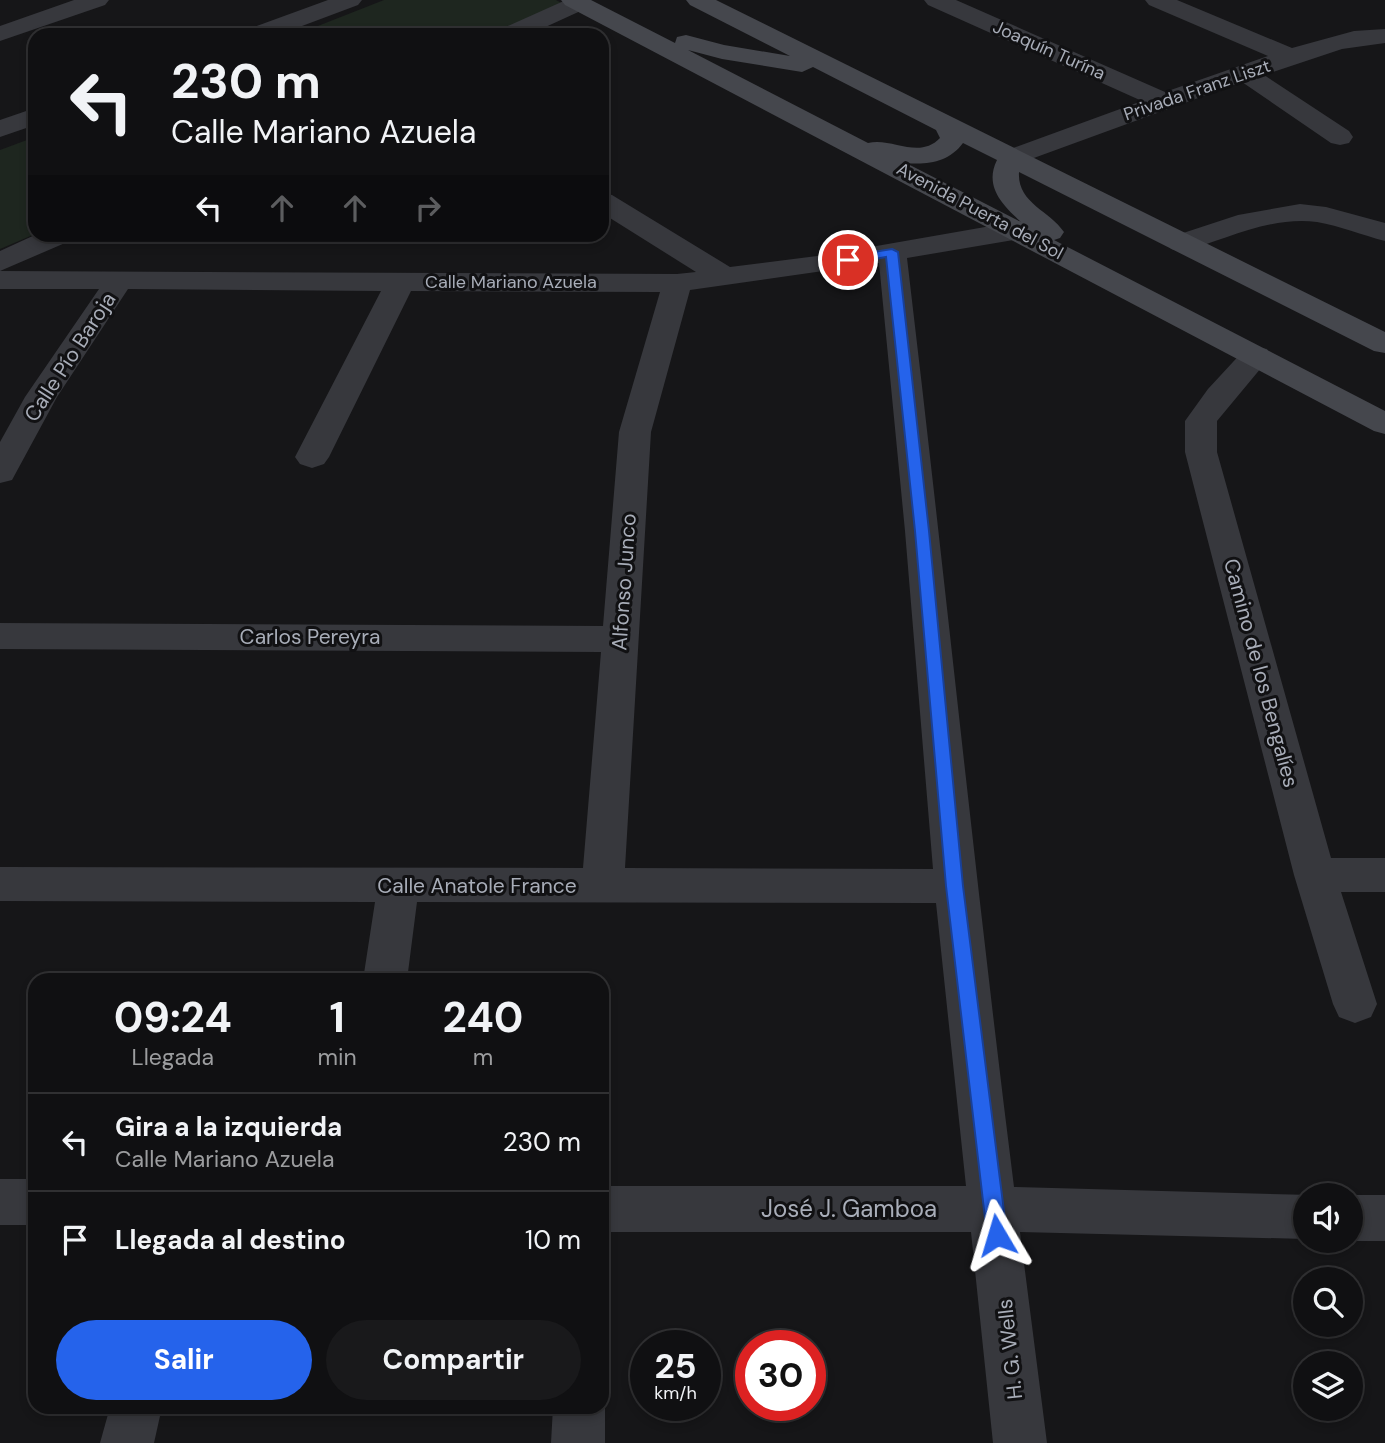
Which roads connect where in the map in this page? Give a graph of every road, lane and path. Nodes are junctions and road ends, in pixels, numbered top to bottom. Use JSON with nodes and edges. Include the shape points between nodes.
{"nodes":[{"id":1,"x":97,"y":0,"type":"edge"},
{"id":2,"x":607,"y":0,"type":"edge"},
{"id":3,"x":698,"y":0,"type":"edge"},
{"id":4,"x":936,"y":0,"type":"edge"},
{"id":5,"x":1157,"y":0,"type":"edge"},
{"id":6,"x":339,"y":1,"type":"edge"},
{"id":7,"x":579,"y":1,"type":"edge"},
{"id":8,"x":272,"y":28,"type":"edge"},
{"id":9,"x":523,"y":28,"type":"edge"},
{"id":10,"x":0,"y":34,"type":"edge"},
{"id":11,"x":1385,"y":36,"type":"edge"},
{"id":12,"x":1291,"y":57,"type":"junction"},
{"id":13,"x":765,"y":59,"type":"junction"},
{"id":14,"x":838,"y":71,"type":"junction"},
{"id":15,"x":1245,"y":73,"type":"junction"},
{"id":16,"x":739,"y":86,"type":"junction"},
{"id":17,"x":1163,"y":101,"type":"junction"},
{"id":18,"x":28,"y":119,"type":"edge"},
{"id":19,"x":948,"y":126,"type":"junction"},
{"id":20,"x":0,"y":129,"type":"edge"},
{"id":21,"x":1340,"y":137,"type":"dead end"},
{"id":22,"x":844,"y":141,"type":"junction"},
{"id":23,"x":1012,"y":158,"type":"junction"},
{"id":24,"x":609,"y":205,"type":"edge"},
{"id":25,"x":1018,"y":230,"type":"junction"},
{"id":26,"x":1385,"y":232,"type":"edge"},
{"id":27,"x":44,"y":242,"type":"edge"},
{"id":28,"x":1181,"y":243,"type":"junction"},
{"id":29,"x":892,"y":252,"type":"junction"},
{"id":30,"x":0,"y":262,"type":"edge"},
{"id":31,"x":725,"y":277,"type":"junction"},
{"id":32,"x":120,"y":280,"type":"junction"},
{"id":33,"x":1111,"y":280,"type":"junction"},
{"id":34,"x":0,"y":281,"type":"edge"},
{"id":35,"x":401,"y":281,"type":"junction"},
{"id":36,"x":677,"y":283,"type":"junction"},
{"id":37,"x":1385,"y":344,"type":"edge"},
{"id":38,"x":1256,"y":356,"type":"junction"},
{"id":39,"x":1385,"y":424,"type":"edge"},
{"id":40,"x":312,"y":457,"type":"dead end"},
{"id":41,"x":0,"y":471,"type":"edge"},
{"id":42,"x":0,"y":636,"type":"edge"},
{"id":43,"x":620,"y":639,"type":"junction"},
{"id":44,"x":1315,"y":875,"type":"junction"},
{"id":45,"x":1385,"y":875,"type":"edge"},
{"id":46,"x":0,"y":884,"type":"edge"},
{"id":47,"x":603,"y":886,"type":"junction"},
{"id":48,"x":955,"y":886,"type":"junction"},
{"id":49,"x":398,"y":887,"type":"junction"},
{"id":50,"x":386,"y":973,"type":"edge"},
{"id":51,"x":1356,"y":1004,"type":"dead end"},
{"id":52,"x":0,"y":1202,"type":"edge"},
{"id":53,"x":28,"y":1202,"type":"edge"},
{"id":54,"x":609,"y":1209,"type":"edge"},
{"id":55,"x":994,"y":1209,"type":"junction"},
{"id":56,"x":1293,"y":1216,"type":"edge"},
{"id":57,"x":1363,"y":1217,"type":"edge"},
{"id":58,"x":1385,"y":1218,"type":"edge"},
{"id":59,"x":134,"y":1414,"type":"edge"},
{"id":60,"x":579,"y":1414,"type":"edge"},
{"id":61,"x":127,"y":1443,"type":"edge"},
{"id":62,"x":578,"y":1443,"type":"edge"},
{"id":63,"x":1020,"y":1443,"type":"edge"}],
"edges":[{"from":1,"to":10,"type":"street"},
{"from":2,"to":13,"type":"main road","via":[[702,48]]},
{"from":3,"to":14,"type":"main road"},
{"from":4,"to":17,"type":"street","name":"Joaquín Turína"},
{"from":5,"to":12,"type":"street"},
{"from":6,"to":8,"type":"street"},
{"from":7,"to":9,"type":"street"},
{"from":7,"to":16,"type":"main road","name":"Avenida Puerta del Sol"},
{"from":11,"to":12,"type":"street","name":"Privada Franz Liszt","via":[[1362,37]]},
{"from":12,"to":15,"type":"street","name":"Privada Franz Liszt"},
{"from":13,"to":14,"type":"main road"},
{"from":13,"to":16,"type":"main road","via":[[744,69]]},
{"from":14,"to":19,"type":"main road"},
{"from":15,"to":17,"type":"street","name":"Privada Franz Liszt"},
{"from":15,"to":21,"type":"street"},
{"from":16,"to":22,"type":"main road","name":"Avenida Puerta del Sol"},
{"from":17,"to":23,"type":"street","name":"Privada Franz Liszt"},
{"from":18,"to":20,"type":"street"},
{"from":19,"to":22,"type":"main road","via":[[953,138],[939,153],[897,154]]},
{"from":19,"to":23,"type":"main road"},
{"from":22,"to":25,"type":"main road","name":"Avenida Puerta del Sol"},
{"from":23,"to":28,"type":"main road"},
{"from":23,"to":33,"type":"main road","via":[[1003,179],[1009,193]]},
{"from":24,"to":31,"type":"street"},
{"from":25,"to":29,"type":"street","name":"Calle Mariano Azuela"},
{"from":25,"to":33,"type":"main road","name":"Avenida Puerta del Sol"},
{"from":26,"to":28,"type":"street","via":[[1316,214],[1294,213]]},
{"from":27,"to":30,"type":"street"},
{"from":28,"to":37,"type":"main road"},
{"from":29,"to":31,"type":"street","name":"Calle Mariano Azuela"},
{"from":29,"to":48,"type":"street","name":"H. G. Wells"},
{"from":31,"to":36,"type":"street","name":"Calle Mariano Azuela"},
{"from":32,"to":34,"type":"street","name":"Calle Mariano Azuela"},
{"from":32,"to":35,"type":"street","name":"Calle Mariano Azuela"},
{"from":32,"to":41,"type":"street","name":"Calle Pío Baroja","via":[[41,397]]},
{"from":33,"to":38,"type":"main road","name":"Avenida Puerta del Sol"},
{"from":35,"to":36,"type":"street","name":"Calle Mariano Azuela"},
{"from":35,"to":40,"type":"street"},
{"from":36,"to":43,"type":"street","name":"Alfonso Junco","via":[[635,432]]},
{"from":38,"to":39,"type":"main road","name":"Avenida Puerta del Sol"},
{"from":38,"to":44,"type":"street","name":"Camino de los Bengalíes","via":[[1201,421],[1201,452]]},
{"from":42,"to":43,"type":"street","name":"Carlos Pereyra"},
{"from":43,"to":47,"type":"street","name":"Alfonso Junco"},
{"from":44,"to":45,"type":"street"},
{"from":44,"to":51,"type":"street","name":"Camino de los Bengalíes"},
{"from":46,"to":49,"type":"street","name":"Calle Anatole France"},
{"from":47,"to":48,"type":"street","name":"Calle Anatole France"},
{"from":47,"to":49,"type":"street","name":"Calle Anatole France"},
{"from":48,"to":55,"type":"street","name":"H. G. Wells"},
{"from":49,"to":50,"type":"street"},
{"from":52,"to":53,"type":"street"},
{"from":54,"to":55,"type":"street","name":"José J. Gamboa"},
{"from":55,"to":56,"type":"street","name":"José J. Gamboa"},
{"from":55,"to":63,"type":"street","name":"H. G. Wells"},
{"from":57,"to":58,"type":"street"},
{"from":59,"to":61,"type":"street"},
{"from":60,"to":62,"type":"street"}]}
